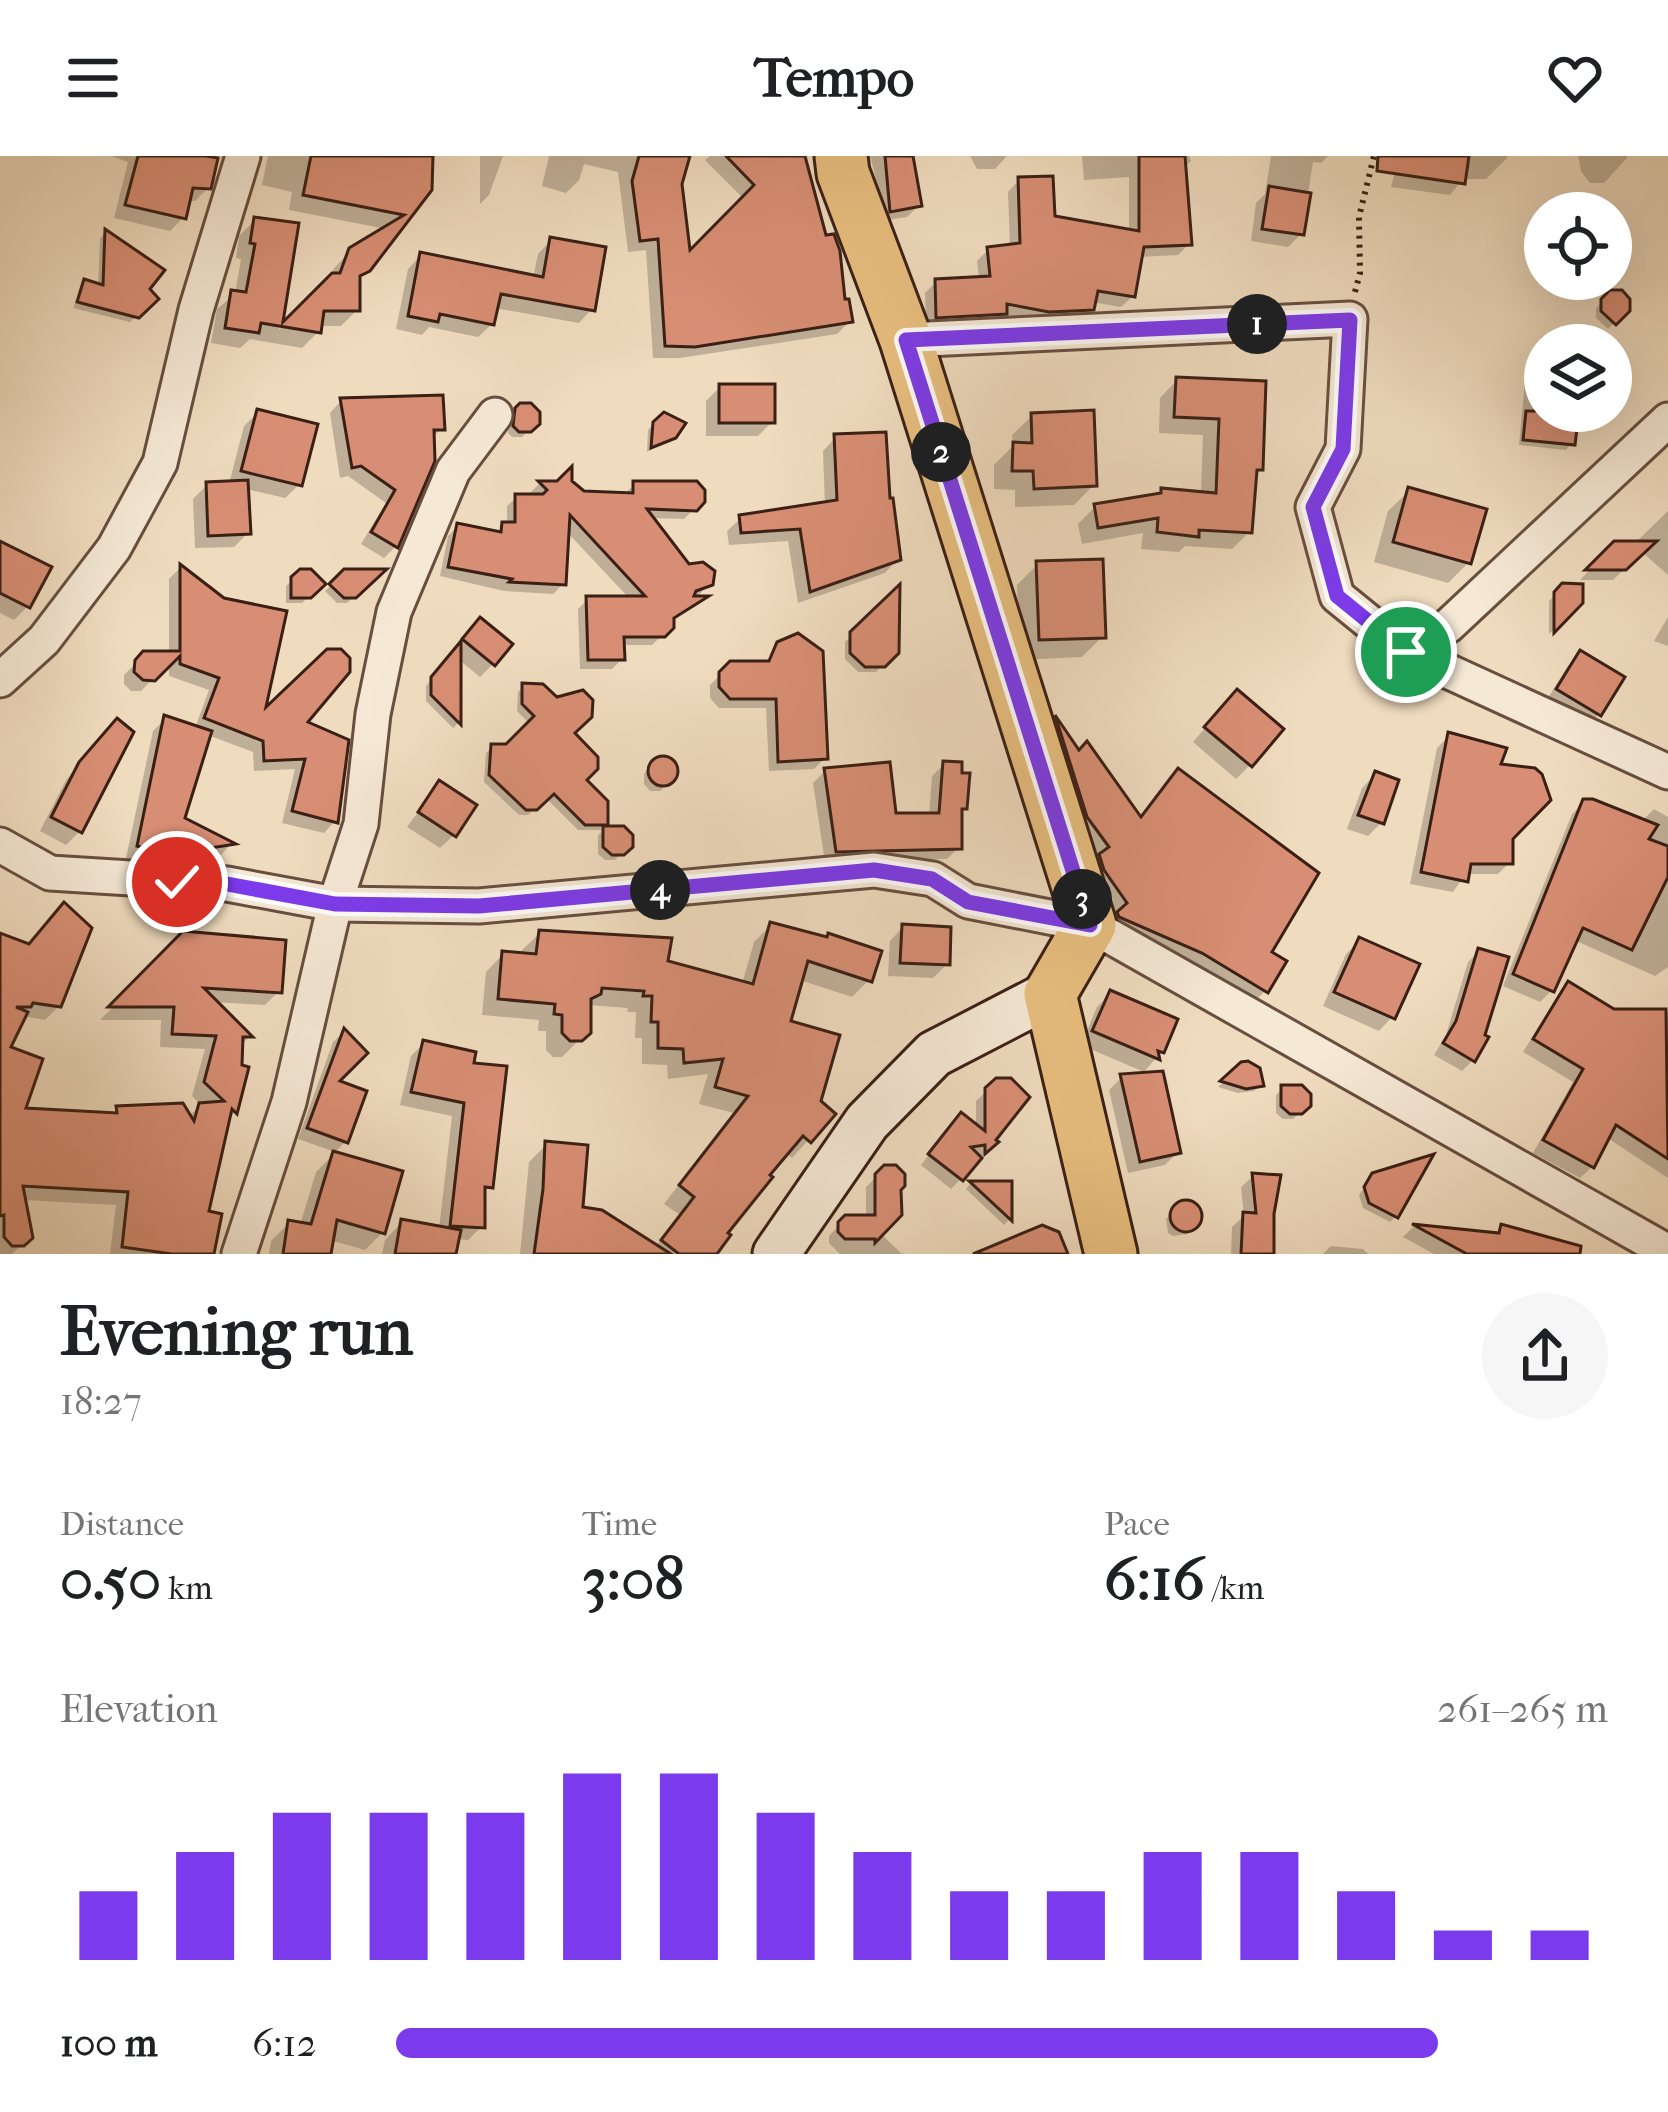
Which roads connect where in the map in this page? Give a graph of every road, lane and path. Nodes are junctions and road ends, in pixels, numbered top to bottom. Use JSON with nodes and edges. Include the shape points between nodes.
{"nodes":[{"id":1,"x":243,"y":156,"type":"edge"},
{"id":2,"x":841,"y":156,"type":"edge"},
{"id":3,"x":1374,"y":156,"type":"edge"},
{"id":4,"x":1350,"y":320,"type":"junction"},
{"id":5,"x":906,"y":340,"type":"junction"},
{"id":6,"x":495,"y":415,"type":"dead end"},
{"id":7,"x":1668,"y":420,"type":"edge"},
{"id":8,"x":1406,"y":652,"type":"junction"},
{"id":9,"x":0,"y":680,"type":"edge"},
{"id":10,"x":1668,"y":772,"type":"edge"},
{"id":11,"x":0,"y":845,"type":"edge"},
{"id":12,"x":335,"y":904,"type":"junction"},
{"id":13,"x":1090,"y":925,"type":"junction"},
{"id":14,"x":1050,"y":994,"type":"junction"},
{"id":15,"x":1668,"y":1252,"type":"edge"},
{"id":16,"x":239,"y":1254,"type":"edge"},
{"id":17,"x":776,"y":1254,"type":"edge"},
{"id":18,"x":1111,"y":1254,"type":"edge"}],
"edges":[{"from":1,"to":9,"type":"street","via":[[160,464],[114,548],[44,640]]},
{"from":2,"to":5,"type":"main road"},
{"from":3,"to":4,"type":"path","via":[[1359,217]]},
{"from":4,"to":5,"type":"street"},
{"from":4,"to":8,"type":"street","via":[[1343,449],[1313,507],[1337,596]]},
{"from":5,"to":13,"type":"main road"},
{"from":6,"to":12,"type":"street","via":[[453,471],[394,612],[361,824]]},
{"from":7,"to":8,"type":"street","via":[[1448,626]]},
{"from":8,"to":10,"type":"street"},
{"from":11,"to":12,"type":"street","via":[[50,873],[227,884]]},
{"from":12,"to":13,"type":"street","via":[[479,906],[874,870],[932,879],[968,902]]},
{"from":12,"to":16,"type":"street","via":[[289,1102]]},
{"from":13,"to":14,"type":"main road"},
{"from":13,"to":15,"type":"street"},
{"from":14,"to":17,"type":"street","via":[[934,1054],[867,1122]]},
{"from":14,"to":18,"type":"main road"}]}
